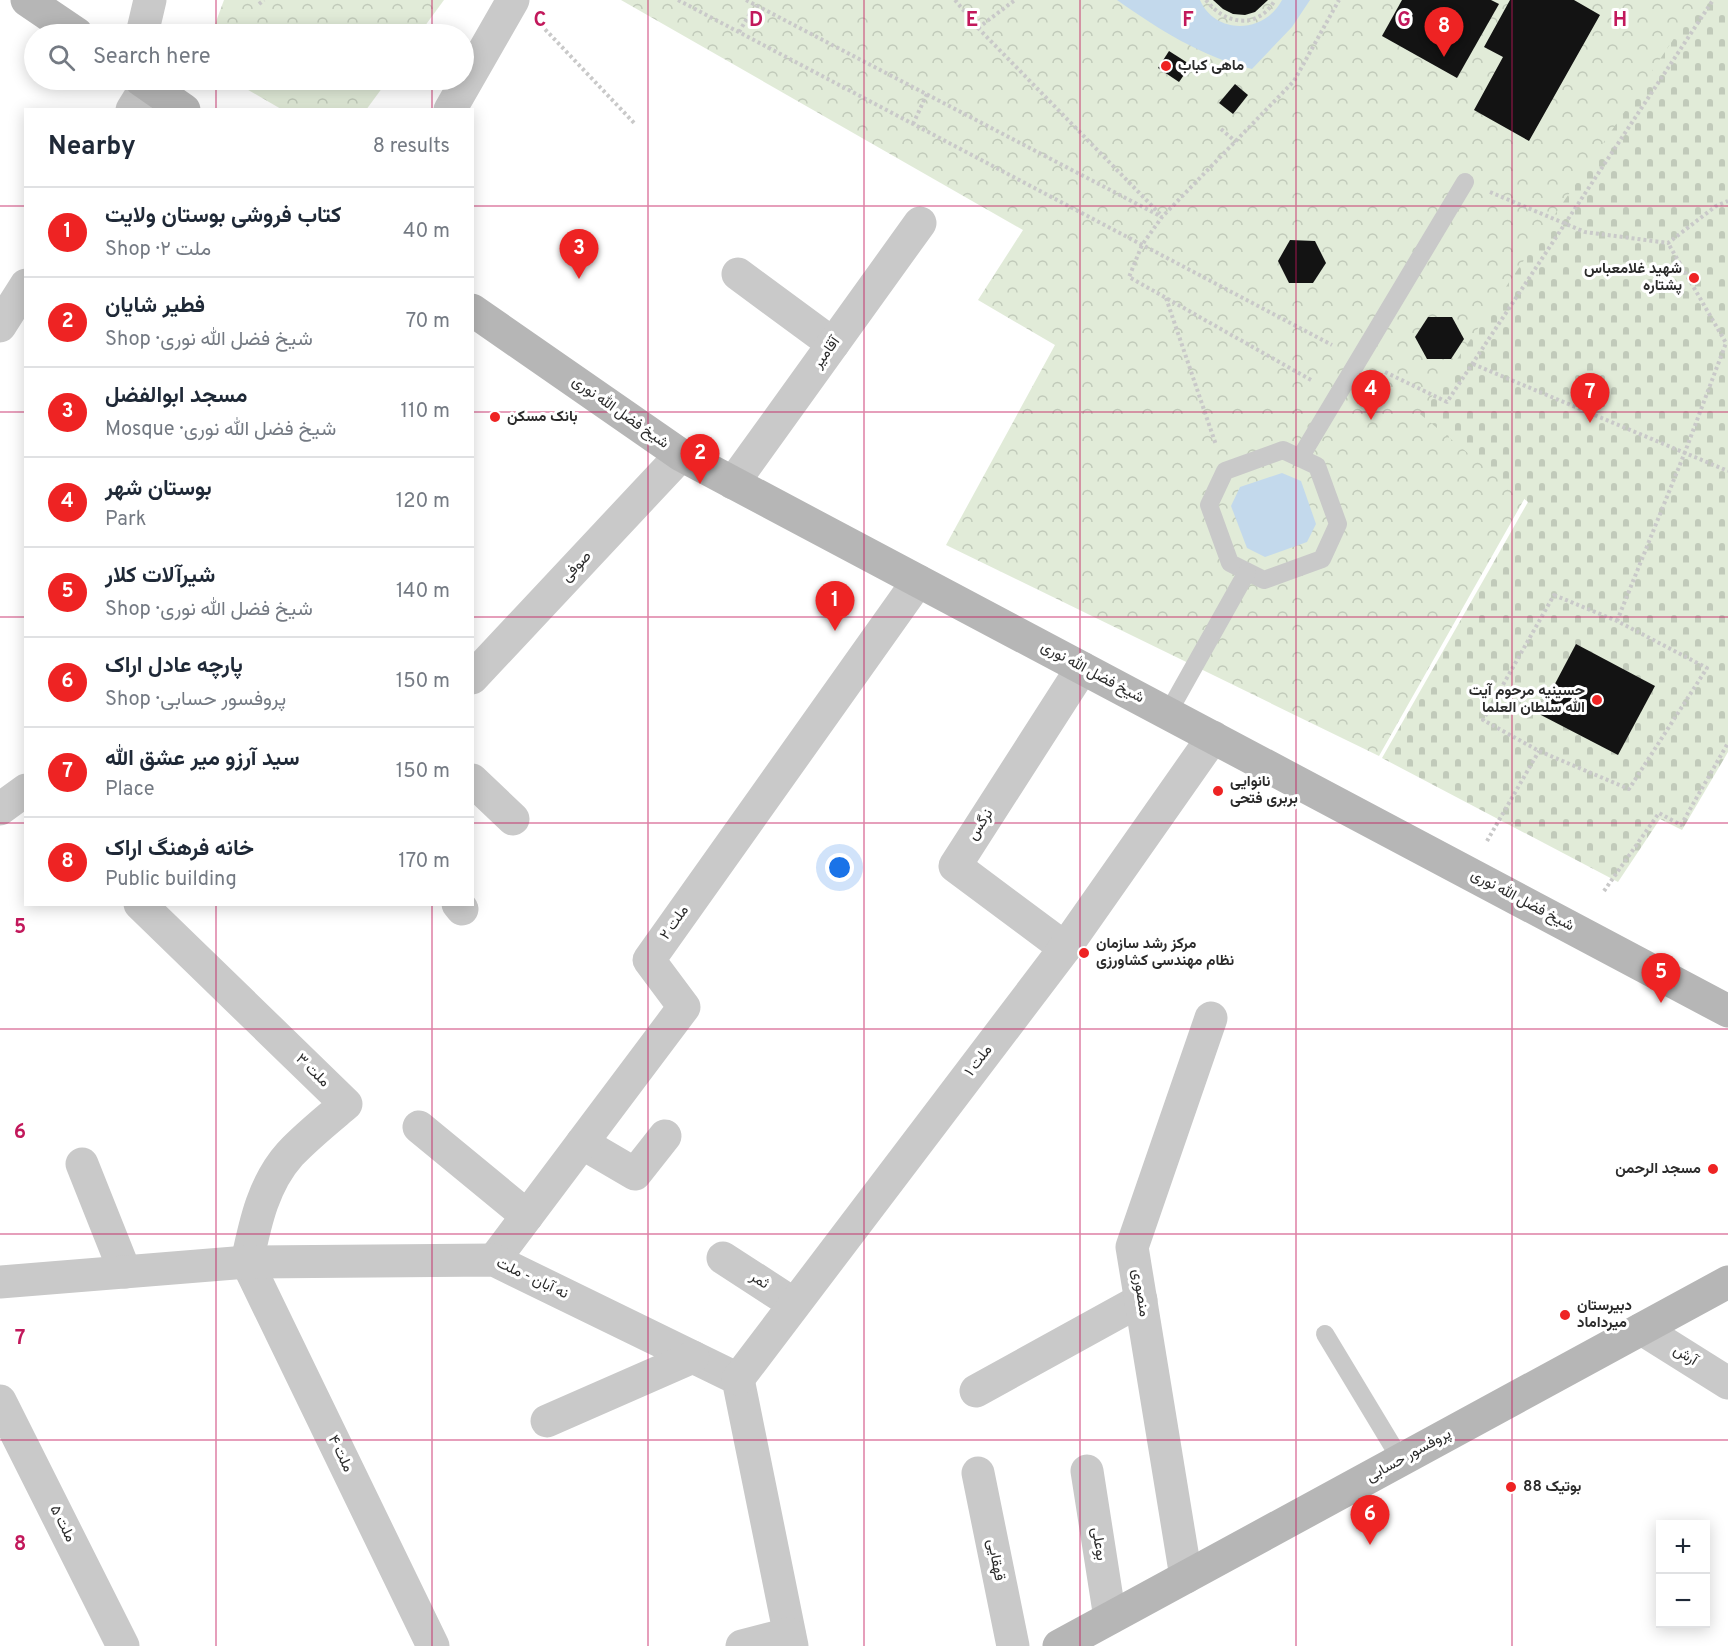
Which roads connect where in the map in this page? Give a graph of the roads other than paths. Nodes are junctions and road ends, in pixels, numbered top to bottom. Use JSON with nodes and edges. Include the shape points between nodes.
{"nodes":[{"id":1,"x":27,"y":0,"type":"edge"},
{"id":2,"x":150,"y":0,"type":"edge"},
{"id":3,"x":524,"y":8,"type":"edge"},
{"id":4,"x":62,"y":24,"type":"edge"},
{"id":5,"x":144,"y":24,"type":"edge"},
{"id":6,"x":474,"y":77,"type":"edge"},
{"id":7,"x":465,"y":90,"type":"edge"},
{"id":8,"x":140,"y":91,"type":"edge"},
{"id":9,"x":179,"y":108,"type":"edge"},
{"id":10,"x":451,"y":108,"type":"edge"},
{"id":11,"x":1465,"y":182,"type":"road end"},
{"id":12,"x":920,"y":223,"type":"dead end"},
{"id":13,"x":738,"y":273,"type":"dead end"},
{"id":14,"x":24,"y":288,"type":"edge"},
{"id":15,"x":474,"y":311,"type":"edge"},
{"id":16,"x":0,"y":326,"type":"edge"},
{"id":17,"x":834,"y":344,"type":"junction"},
{"id":18,"x":681,"y":455,"type":"junction"},
{"id":19,"x":1300,"y":458,"type":"junction"},
{"id":20,"x":733,"y":483,"type":"junction"},
{"id":21,"x":1247,"y":572,"type":"junction"},
{"id":22,"x":918,"y":581,"type":"junction"},
{"id":23,"x":1082,"y":668,"type":"junction"},
{"id":24,"x":474,"y":676,"type":"edge"},
{"id":25,"x":1168,"y":713,"type":"junction"},
{"id":26,"x":1213,"y":737,"type":"junction"},
{"id":27,"x":474,"y":782,"type":"edge"},
{"id":28,"x":24,"y":791,"type":"edge"},
{"id":29,"x":0,"y":809,"type":"edge"},
{"id":30,"x":513,"y":819,"type":"dead end"},
{"id":31,"x":142,"y":906,"type":"edge"},
{"id":32,"x":1065,"y":948,"type":"junction"},
{"id":33,"x":1728,"y":1011,"type":"edge"},
{"id":34,"x":1211,"y":1018,"type":"dead end"},
{"id":35,"x":419,"y":1127,"type":"dead end"},
{"id":36,"x":665,"y":1136,"type":"dead end"},
{"id":37,"x":582,"y":1143,"type":"junction"},
{"id":38,"x":82,"y":1164,"type":"dead end"},
{"id":39,"x":526,"y":1216,"type":"junction"},
{"id":40,"x":723,"y":1258,"type":"dead end"},
{"id":41,"x":494,"y":1260,"type":"junction"},
{"id":42,"x":247,"y":1262,"type":"junction"},
{"id":43,"x":125,"y":1272,"type":"junction"},
{"id":44,"x":0,"y":1282,"type":"edge"},
{"id":45,"x":1728,"y":1282,"type":"edge"},
{"id":46,"x":1141,"y":1300,"type":"junction"},
{"id":47,"x":794,"y":1304,"type":"junction"},
{"id":48,"x":1642,"y":1329,"type":"junction"},
{"id":49,"x":1325,"y":1334,"type":"dead end"},
{"id":50,"x":693,"y":1357,"type":"junction"},
{"id":51,"x":738,"y":1379,"type":"junction"},
{"id":52,"x":1728,"y":1383,"type":"edge"},
{"id":53,"x":976,"y":1391,"type":"dead end"},
{"id":54,"x":0,"y":1401,"type":"edge"},
{"id":55,"x":547,"y":1421,"type":"dead end"},
{"id":56,"x":1401,"y":1460,"type":"junction"},
{"id":57,"x":1087,"y":1471,"type":"dead end"},
{"id":58,"x":978,"y":1473,"type":"dead end"},
{"id":59,"x":1186,"y":1577,"type":"junction"},
{"id":60,"x":1110,"y":1618,"type":"junction"},
{"id":61,"x":791,"y":1640,"type":"edge"},
{"id":62,"x":123,"y":1646,"type":"edge"},
{"id":63,"x":434,"y":1646,"type":"edge"},
{"id":64,"x":742,"y":1646,"type":"edge"},
{"id":65,"x":1012,"y":1646,"type":"edge"},
{"id":66,"x":1059,"y":1646,"type":"edge"}],
"edges":[{"from":1,"to":4,"type":"street"},
{"from":2,"to":5,"type":"street"},
{"from":3,"to":6,"type":"street"},
{"from":7,"to":10,"type":"street"},
{"from":8,"to":9,"type":"street"},
{"from":11,"to":19,"type":"lane"},
{"from":12,"to":17,"type":"street","name":"آقامیر"},
{"from":13,"to":17,"type":"street"},
{"from":14,"to":16,"type":"street"},
{"from":15,"to":18,"type":"street","name":"شیخ فضل الله نوری"},
{"from":17,"to":20,"type":"street","name":"آقامیر"},
{"from":18,"to":20,"type":"street","name":"شیخ فضل الله نوری"},
{"from":18,"to":24,"type":"street","name":"صوفی"},
{"from":19,"to":21,"type":"lane","via":[[1317,466],[1338,524],[1322,559],[1264,579]]},
{"from":19,"to":21,"type":"lane","via":[[1283,450],[1225,471],[1209,506],[1230,563]]},
{"from":20,"to":22,"type":"street","name":"شیخ فضل الله نوری"},
{"from":21,"to":25,"type":"lane"},
{"from":22,"to":23,"type":"street","name":"شیخ فضل الله نوری"},
{"from":22,"to":37,"type":"street","name":"ملت ۲","via":[[649,960],[684,1007]]},
{"from":23,"to":25,"type":"street","name":"شیخ فضل الله نوری"},
{"from":23,"to":32,"type":"street","name":"نرگس","via":[[954,866]]},
{"from":25,"to":26,"type":"street","name":"شیخ فضل الله نوری"},
{"from":26,"to":32,"type":"street","name":"ملت ۱"},
{"from":26,"to":33,"type":"street","name":"شیخ فضل الله نوری"},
{"from":27,"to":30,"type":"street"},
{"from":28,"to":29,"type":"street"},
{"from":31,"to":42,"type":"street","name":"ملت ۳","via":[[346,1104],[289,1155],[266,1191]]},
{"from":32,"to":47,"type":"street","name":"ملت ۱"},
{"from":34,"to":46,"type":"street","name":"منصوری","via":[[1132,1247]]},
{"from":35,"to":39,"type":"street"},
{"from":36,"to":37,"type":"street","via":[[635,1174]]},
{"from":37,"to":39,"type":"street","name":"ملت ۲"},
{"from":38,"to":43,"type":"street"},
{"from":39,"to":41,"type":"street","name":"ملت ۲"},
{"from":40,"to":47,"type":"street","name":"ثمر"},
{"from":41,"to":42,"type":"street","name":"نه آبان - ملت"},
{"from":41,"to":50,"type":"street","name":"نه آبان - ملت"},
{"from":42,"to":43,"type":"street","name":"نه آبان - ملت"},
{"from":42,"to":63,"type":"street","name":"ملت ۴"},
{"from":43,"to":44,"type":"street","name":"نه آبان - ملت"},
{"from":45,"to":48,"type":"street","name":"پروفسور حسابی"},
{"from":46,"to":53,"type":"street"},
{"from":46,"to":59,"type":"street","name":"منصوری"},
{"from":47,"to":51,"type":"street","name":"ملت ۱"},
{"from":48,"to":52,"type":"street","name":"آرش"},
{"from":48,"to":56,"type":"street","name":"پروفسور حسابی"},
{"from":49,"to":56,"type":"lane"},
{"from":50,"to":51,"type":"street","name":"نه آبان - ملت"},
{"from":50,"to":55,"type":"street"},
{"from":51,"to":61,"type":"street"},
{"from":54,"to":62,"type":"street","name":"ملت ۵"},
{"from":56,"to":59,"type":"street","name":"پروفسور حسابی"},
{"from":57,"to":60,"type":"street","name":"بوعلی"},
{"from":58,"to":65,"type":"street","name":"قهقایی"},
{"from":59,"to":60,"type":"street","name":"پروفسور حسابی"},
{"from":60,"to":66,"type":"street","name":"پروفسور حسابی"},
{"from":61,"to":64,"type":"street"}]}
